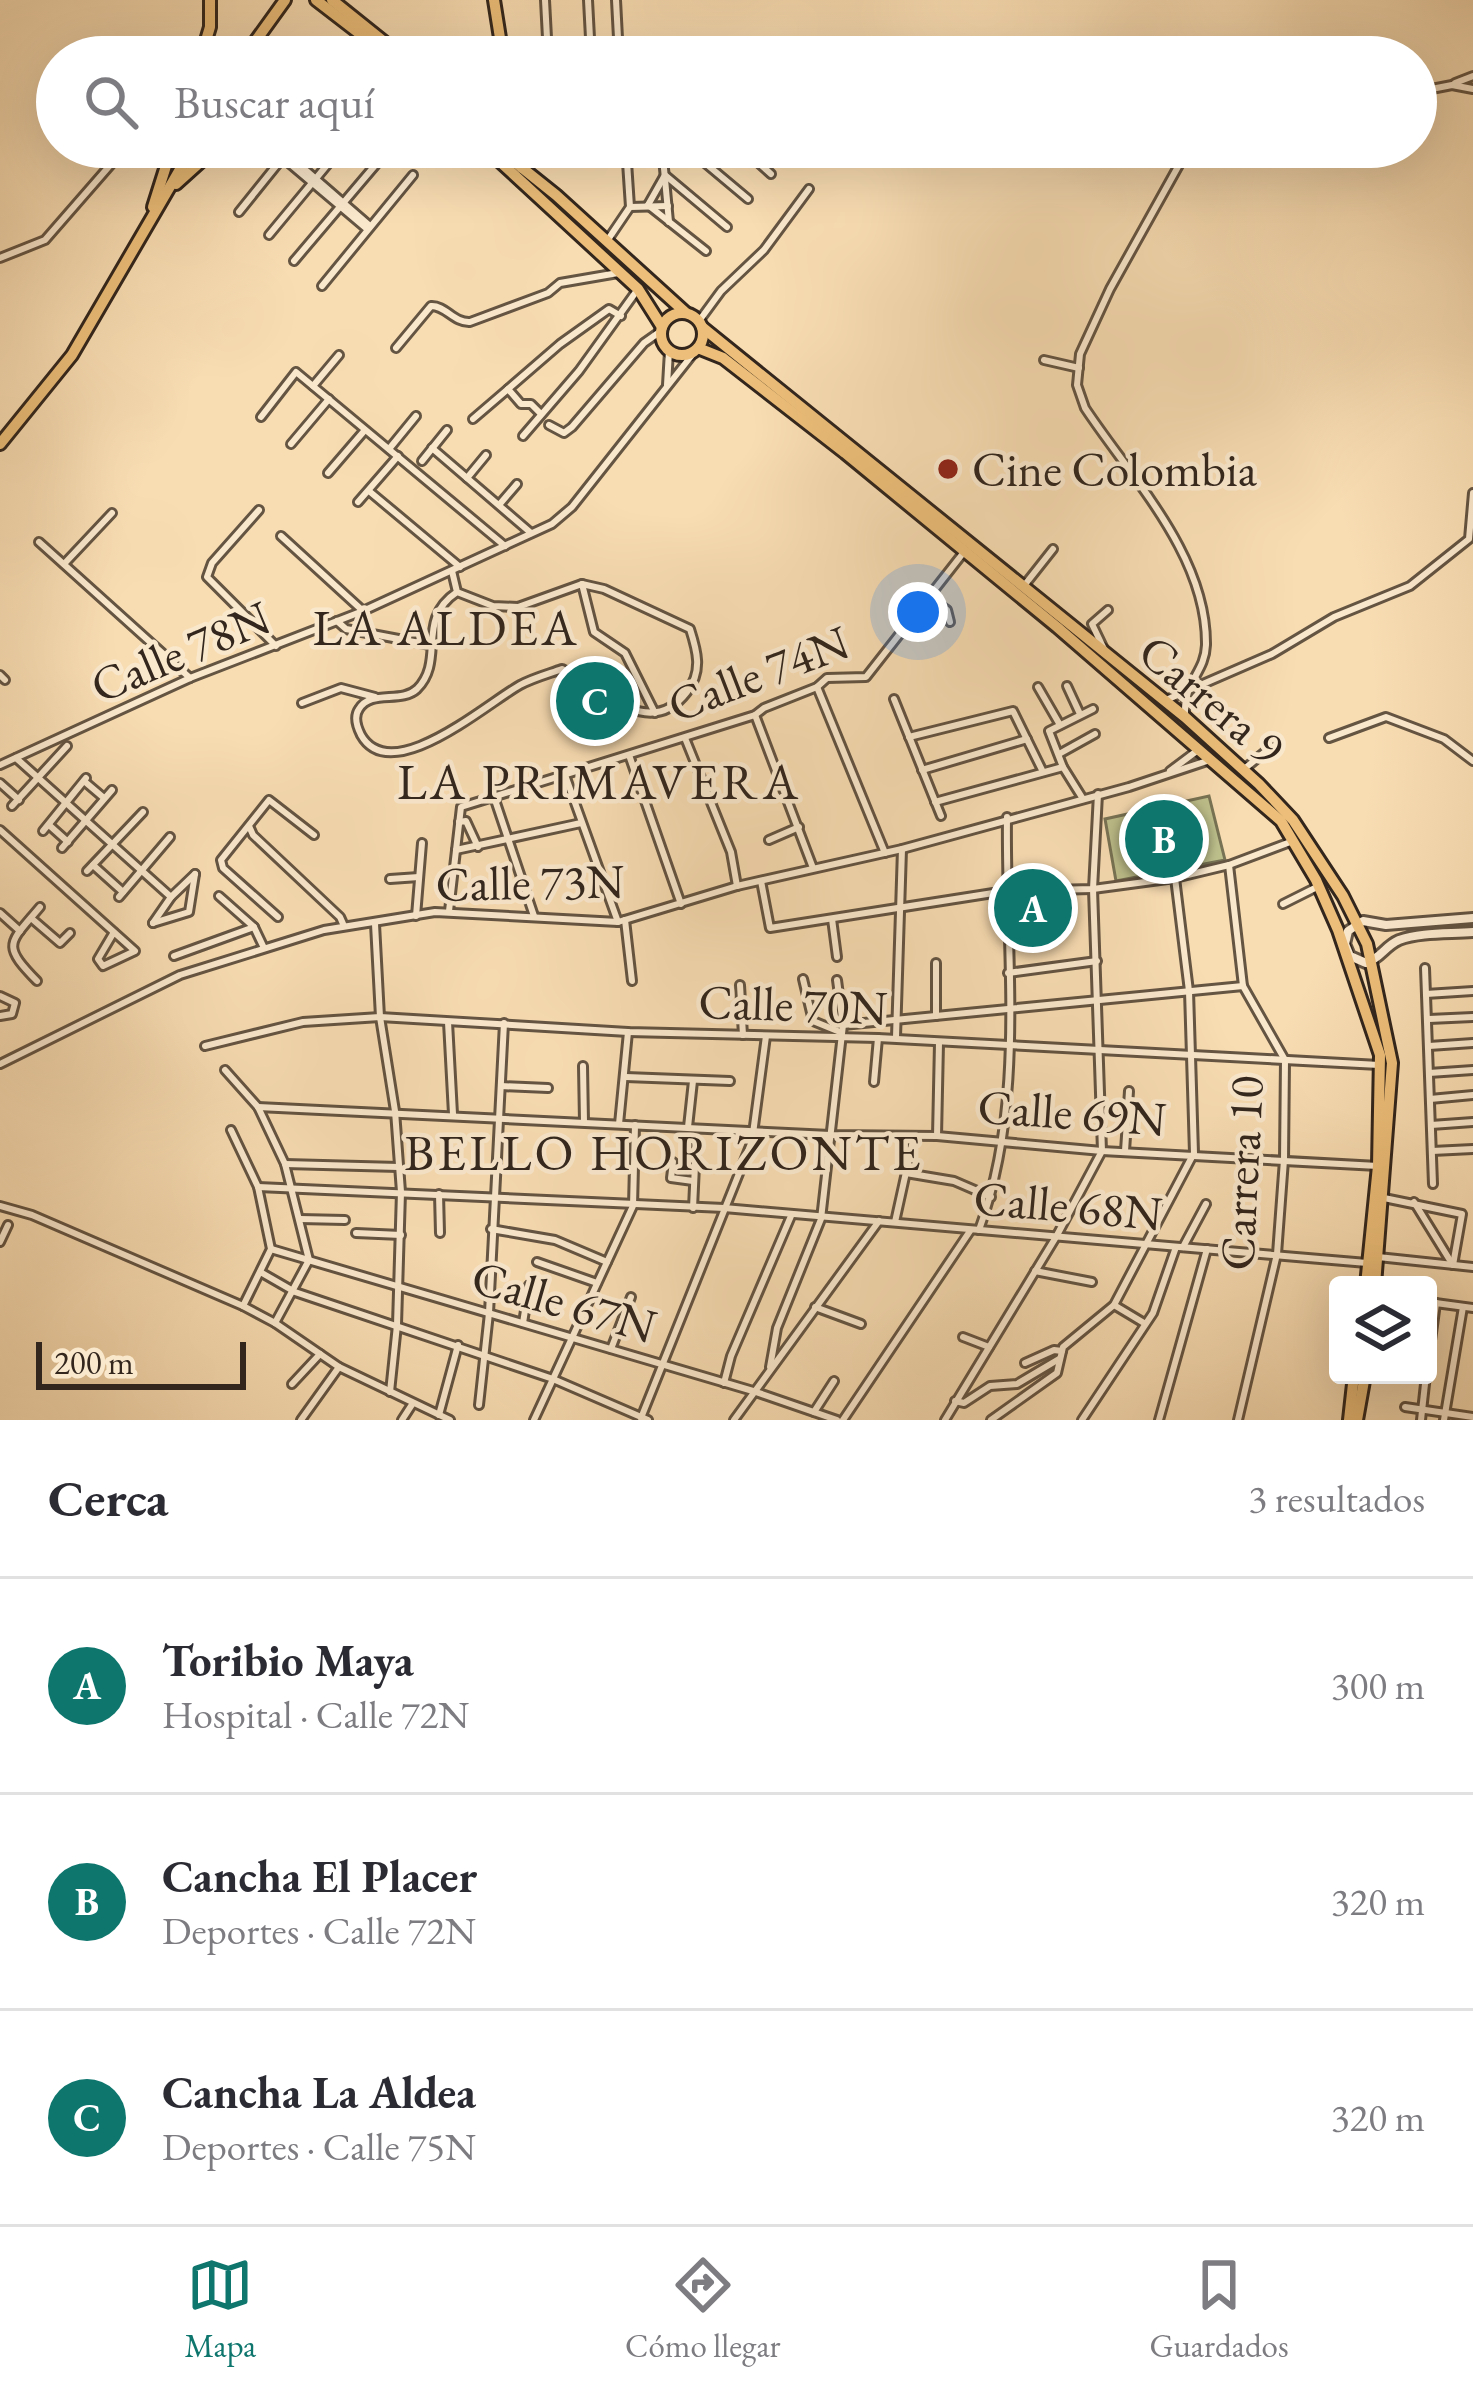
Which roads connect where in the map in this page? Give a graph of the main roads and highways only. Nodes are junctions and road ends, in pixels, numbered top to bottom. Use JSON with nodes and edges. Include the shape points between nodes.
{"nodes":[{"id":1,"x":210,"y":0,"type":"edge"},
{"id":2,"x":316,"y":0,"type":"edge"},
{"id":3,"x":332,"y":0,"type":"edge"},
{"id":4,"x":494,"y":0,"type":"edge"},
{"id":5,"x":283,"y":2,"type":"edge"},
{"id":6,"x":207,"y":36,"type":"edge"},
{"id":7,"x":259,"y":36,"type":"edge"},
{"id":8,"x":363,"y":36,"type":"edge"},
{"id":9,"x":377,"y":36,"type":"edge"},
{"id":10,"x":502,"y":36,"type":"edge"},
{"id":11,"x":165,"y":168,"type":"edge"},
{"id":12,"x":181,"y":168,"type":"edge"},
{"id":13,"x":194,"y":168,"type":"edge"},
{"id":14,"x":507,"y":168,"type":"edge"},
{"id":15,"x":522,"y":168,"type":"edge"},
{"id":16,"x":169,"y":190,"type":"junction"},
{"id":17,"x":146,"y":230,"type":"junction"},
{"id":18,"x":686,"y":313,"type":"junction"},
{"id":19,"x":701,"y":324,"type":"junction"},
{"id":20,"x":661,"y":329,"type":"junction"},
{"id":21,"x":697,"y":349,"type":"junction"},
{"id":22,"x":0,"y":444,"type":"edge"},
{"id":23,"x":1200,"y":748,"type":"junction"},
{"id":24,"x":1243,"y":770,"type":"junction"},
{"id":25,"x":1373,"y":1260,"type":"junction"},
{"id":26,"x":1372,"y":1276,"type":"edge"},
{"id":27,"x":1354,"y":1384,"type":"edge"},
{"id":28,"x":1362,"y":1384,"type":"edge"},
{"id":29,"x":1353,"y":1420,"type":"edge"}],
"edges":[{"from":1,"to":6,"type":"main road"},
{"from":2,"to":8,"type":"main road"},
{"from":3,"to":9,"type":"main road"},
{"from":4,"to":10,"type":"main road"},
{"from":5,"to":7,"type":"main road"},
{"from":11,"to":17,"type":"main road"},
{"from":12,"to":16,"type":"main road"},
{"from":13,"to":16,"type":"main road"},
{"from":14,"to":20,"type":"main road","via":[[638,289]]},
{"from":15,"to":18,"type":"main road"},
{"from":16,"to":17,"type":"main road"},
{"from":17,"to":22,"type":"main road","via":[[72,355]]},
{"from":18,"to":19,"type":"main road"},
{"from":18,"to":20,"type":"main road"},
{"from":19,"to":21,"type":"main road"},
{"from":19,"to":24,"type":"main road","name":"Carrera 9"},
{"from":20,"to":21,"type":"main road","via":[[668,351]]},
{"from":21,"to":23,"type":"main road","name":"Carrera 9","via":[[723,358]]},
{"from":23,"to":24,"type":"main road"},
{"from":23,"to":25,"type":"main road","name":"Carrera 9","via":[[1280,821],[1347,950],[1382,1065]]},
{"from":24,"to":25,"type":"main road","name":"Carrera 9","via":[[1293,820],[1358,922],[1372,962],[1392,1063]]},
{"from":25,"to":26,"type":"main road","name":"Carrera 9"},
{"from":27,"to":29,"type":"main road"},
{"from":28,"to":29,"type":"main road"}]}
